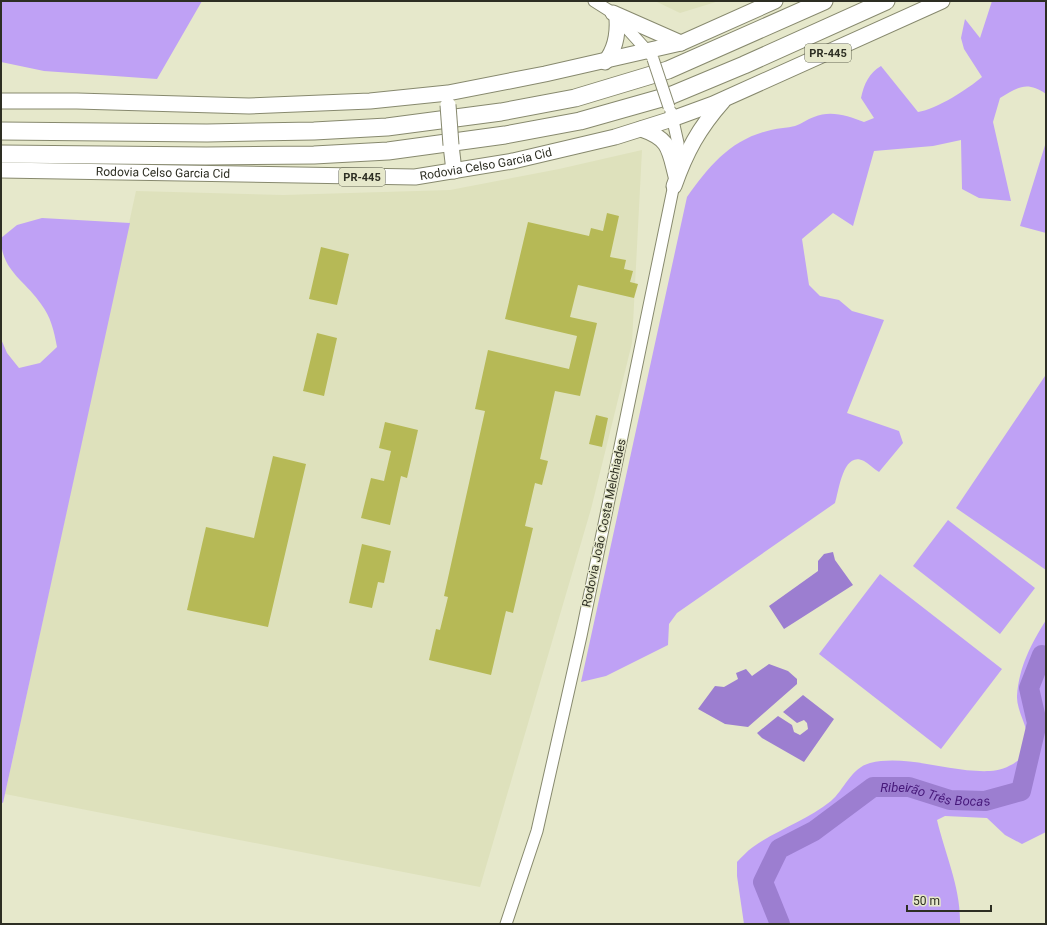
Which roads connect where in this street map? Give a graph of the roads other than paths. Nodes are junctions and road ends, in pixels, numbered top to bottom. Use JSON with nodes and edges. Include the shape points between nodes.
{"nodes":[{"id":1,"x":594,"y":1,"type":"edge"},
{"id":2,"x":775,"y":1,"type":"edge"},
{"id":3,"x":824,"y":1,"type":"edge"},
{"id":4,"x":886,"y":1,"type":"edge"},
{"id":5,"x":942,"y":1,"type":"edge"},
{"id":6,"x":615,"y":16,"type":"junction"},
{"id":7,"x":681,"y":43,"type":"junction"},
{"id":8,"x":651,"y":55,"type":"junction"},
{"id":9,"x":605,"y":62,"type":"junction"},
{"id":10,"x":727,"y":97,"type":"junction"},
{"id":11,"x":448,"y":99,"type":"junction"},
{"id":12,"x":1,"y":101,"type":"edge"},
{"id":13,"x":671,"y":113,"type":"junction"},
{"id":14,"x":641,"y":130,"type":"junction"},
{"id":15,"x":1,"y":131,"type":"edge"},
{"id":16,"x":1,"y":154,"type":"edge"},
{"id":17,"x":1,"y":170,"type":"edge"},
{"id":18,"x":454,"y":171,"type":"junction"},
{"id":19,"x":675,"y":181,"type":"junction"},
{"id":20,"x":506,"y":924,"type":"edge"}],
"edges":[{"from":1,"to":6,"type":"street"},
{"from":2,"to":7,"type":"highway"},
{"from":3,"to":15,"type":"highway","via":[[668,70],[575,98],[501,112],[386,127],[314,131]]},
{"from":4,"to":16,"type":"highway","name":"Rodovia Celso Garcia Cid","number":"PR-445","via":[[672,95],[580,121],[505,135],[388,150],[314,155]]},
{"from":5,"to":10,"type":"highway","name":"Rodovia Celso Garcia Cid","number":"PR-445"},
{"from":6,"to":7,"type":"highway"},
{"from":6,"to":8,"type":"street"},
{"from":6,"to":9,"type":"highway","via":[[618,36]]},
{"from":7,"to":8,"type":"highway"},
{"from":8,"to":9,"type":"highway"},
{"from":8,"to":13,"type":"street","name":"Rodovia João Costa Melchiades","bridge":true},
{"from":9,"to":11,"type":"highway"},
{"from":10,"to":13,"type":"highway","name":"Rodovia Celso Garcia Cid","number":"PR-445"},
{"from":10,"to":19,"type":"highway","via":[[697,133]]},
{"from":11,"to":12,"type":"highway","via":[[249,106]]},
{"from":11,"to":18,"type":"highway","bridge":true},
{"from":13,"to":14,"type":"highway","name":"Rodovia Celso Garcia Cid","number":"PR-445"},
{"from":13,"to":19,"type":"street","name":"Rodovia João Costa Melchiades","via":[[680,154]]},
{"from":14,"to":18,"type":"highway","name":"Rodovia Celso Garcia Cid","number":"PR-445","via":[[520,159]]},
{"from":14,"to":19,"type":"highway","via":[[667,144]]},
{"from":17,"to":18,"type":"highway","name":"Rodovia Celso Garcia Cid","number":"PR-445","via":[[415,177]]},
{"from":19,"to":20,"type":"street","name":"Rodovia João Costa Melchiades","via":[[537,831]]}]}
